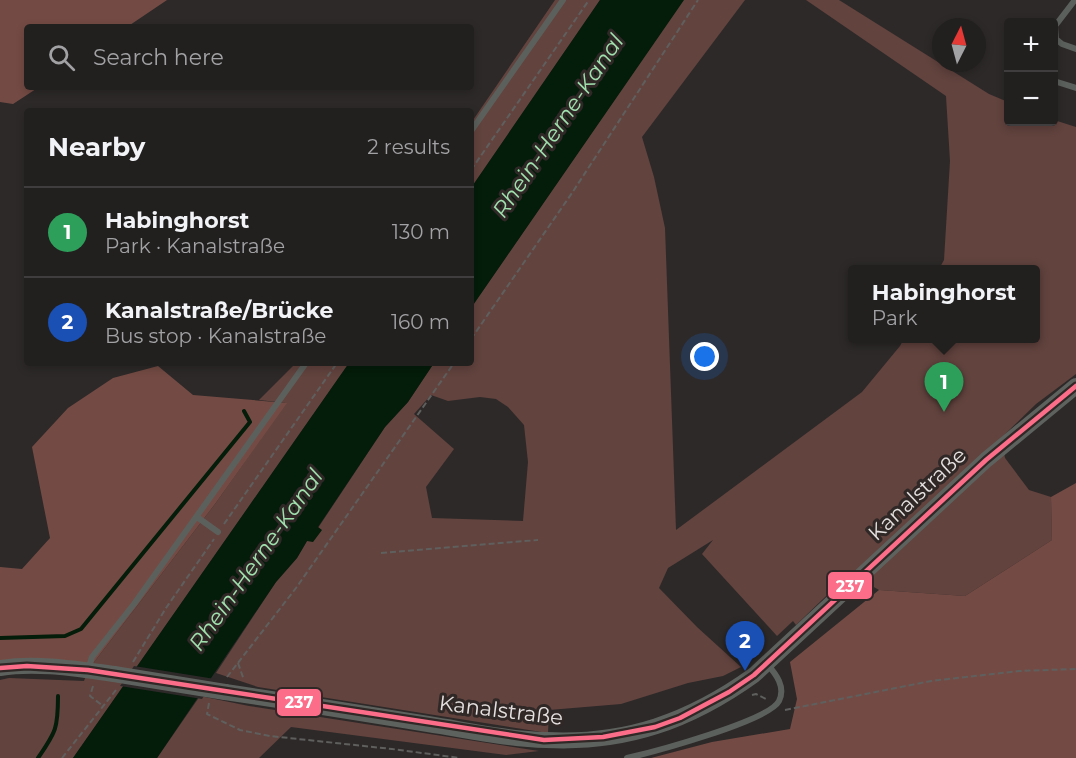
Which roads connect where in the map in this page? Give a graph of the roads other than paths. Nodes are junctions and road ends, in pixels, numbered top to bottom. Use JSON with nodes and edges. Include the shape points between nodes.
{"nodes":[{"id":1,"x":563,"y":0,"type":"edge"},
{"id":2,"x":1075,"y":0,"type":"edge"},
{"id":3,"x":1076,"y":49,"type":"edge"},
{"id":4,"x":1058,"y":83,"type":"edge"},
{"id":5,"x":1076,"y":88,"type":"edge"},
{"id":6,"x":474,"y":126,"type":"edge"},
{"id":7,"x":304,"y":366,"type":"edge"},
{"id":8,"x":1076,"y":386,"type":"edge"},
{"id":9,"x":197,"y":517,"type":"junction"},
{"id":10,"x":218,"y":532,"type":"road end"},
{"id":11,"x":766,"y":663,"type":"junction"},
{"id":12,"x":0,"y":669,"type":"edge"},
{"id":13,"x":91,"y":677,"type":"junction"},
{"id":14,"x":627,"y":758,"type":"edge"}],
"edges":[{"from":1,"to":6,"type":"lane"},
{"from":2,"to":3,"type":"lane","via":[[1054,26],[1056,39]]},
{"from":4,"to":5,"type":"lane"},
{"from":7,"to":9,"type":"lane"},
{"from":8,"to":11,"type":"main road","name":"Kanalstraße","via":[[986,460]]},
{"from":9,"to":10,"type":"lane"},
{"from":9,"to":13,"type":"lane","via":[[92,657]]},
{"from":11,"to":13,"type":"main road","name":"Kanalstraße","bridge":true,"via":[[724,696],[680,718],[632,733],[574,741],[515,737],[249,695],[225,686],[115,682]]},
{"from":11,"to":14,"type":"lane","via":[[781,687],[779,701],[763,715]]},
{"from":12,"to":13,"type":"main road","name":"Kanalstraße","via":[[27,666]]}]}
